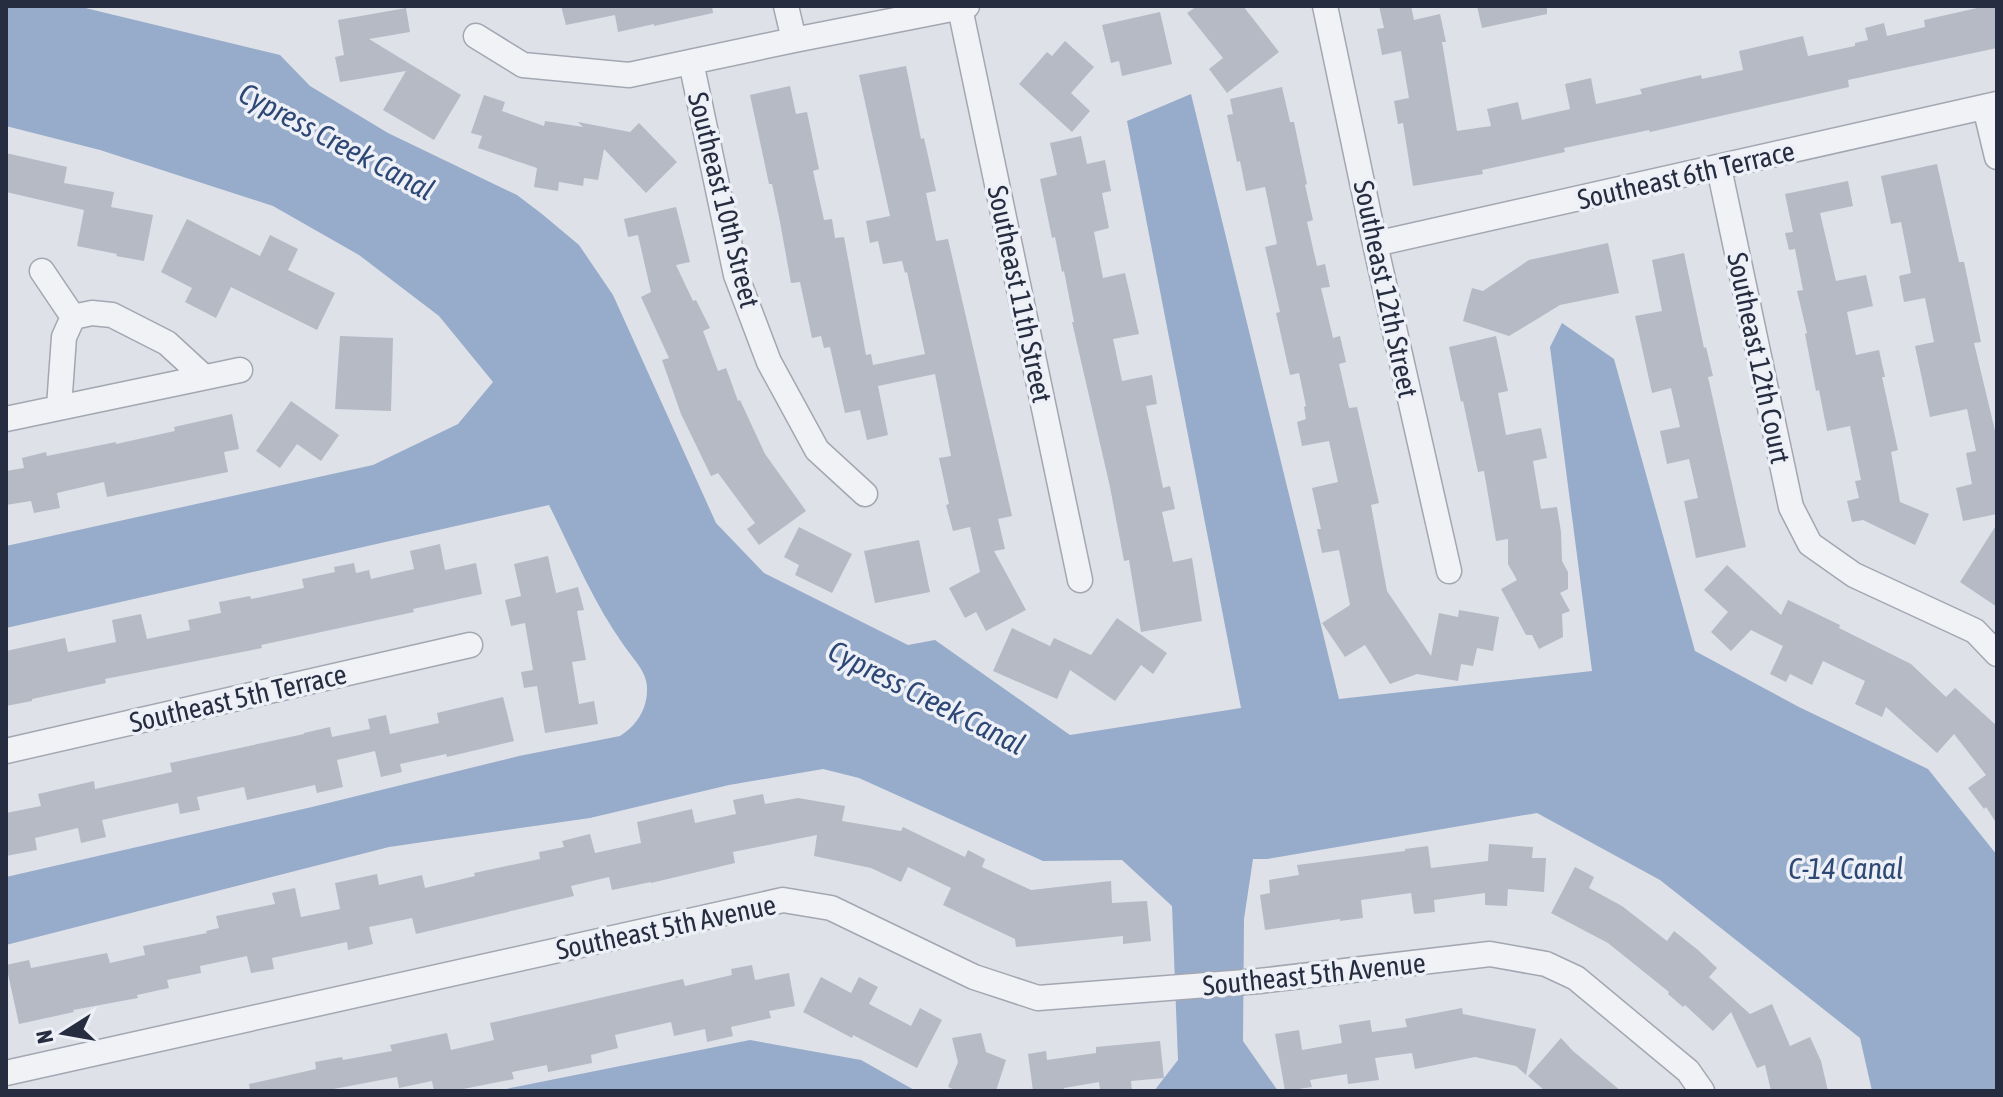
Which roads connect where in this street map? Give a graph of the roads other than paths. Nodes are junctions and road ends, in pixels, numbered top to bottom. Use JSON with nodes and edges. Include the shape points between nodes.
{"nodes":[{"id":1,"x":786,"y":6,"type":"edge"},
{"id":2,"x":1325,"y":6,"type":"edge"},
{"id":3,"x":963,"y":7,"type":"edge"},
{"id":4,"x":476,"y":36,"type":"dead end"},
{"id":5,"x":794,"y":40,"type":"junction"},
{"id":6,"x":691,"y":62,"type":"junction"},
{"id":7,"x":1991,"y":105,"type":"edge"},
{"id":8,"x":1997,"y":157,"type":"edge"},
{"id":9,"x":1719,"y":168,"type":"junction"},
{"id":10,"x":1375,"y":244,"type":"junction"},
{"id":11,"x":42,"y":271,"type":"dead end"},
{"id":12,"x":73,"y":317,"type":"junction"},
{"id":13,"x":240,"y":370,"type":"dead end"},
{"id":14,"x":204,"y":377,"type":"junction"},
{"id":15,"x":59,"y":407,"type":"junction"},
{"id":16,"x":6,"y":419,"type":"edge"},
{"id":17,"x":865,"y":494,"type":"dead end"},
{"id":18,"x":1449,"y":571,"type":"dead end"},
{"id":19,"x":1080,"y":580,"type":"dead end"},
{"id":20,"x":470,"y":645,"type":"dead end"},
{"id":21,"x":1997,"y":654,"type":"edge"},
{"id":22,"x":6,"y":751,"type":"edge"},
{"id":23,"x":6,"y":1073,"type":"edge"},
{"id":24,"x":1702,"y":1091,"type":"edge"}],
"edges":[{"from":1,"to":5,"type":"street"},
{"from":2,"to":10,"type":"street","name":"Southeast 12th Street"},
{"from":3,"to":5,"type":"street"},
{"from":3,"to":19,"type":"street","name":"Southeast 11th Street"},
{"from":4,"to":6,"type":"street","via":[[523,65],[629,75]]},
{"from":5,"to":6,"type":"street"},
{"from":6,"to":17,"type":"street","name":"Southeast 10th Street","via":[[736,275],[769,362],[817,450]]},
{"from":7,"to":8,"type":"street"},
{"from":7,"to":9,"type":"street","name":"Southeast 6th Terrace"},
{"from":9,"to":10,"type":"street","name":"Southeast 6th Terrace"},
{"from":9,"to":21,"type":"street","name":"Southeast 12th Court","via":[[1791,507],[1810,544],[1854,575],[1975,631]]},
{"from":10,"to":18,"type":"street","name":"Southeast 12th Street"},
{"from":11,"to":12,"type":"street"},
{"from":12,"to":14,"type":"street","via":[[112,315],[167,343]]},
{"from":12,"to":15,"type":"street","via":[[64,337]]},
{"from":13,"to":14,"type":"street"},
{"from":14,"to":15,"type":"street"},
{"from":15,"to":16,"type":"street"},
{"from":20,"to":22,"type":"street","name":"Southeast 5th Terrace"},
{"from":23,"to":24,"type":"street","name":"Southeast 5th Avenue","via":[[783,900],[831,908],[974,977],[1038,998],[1259,981],[1490,954],[1546,964],[1576,978],[1688,1071]]}]}
